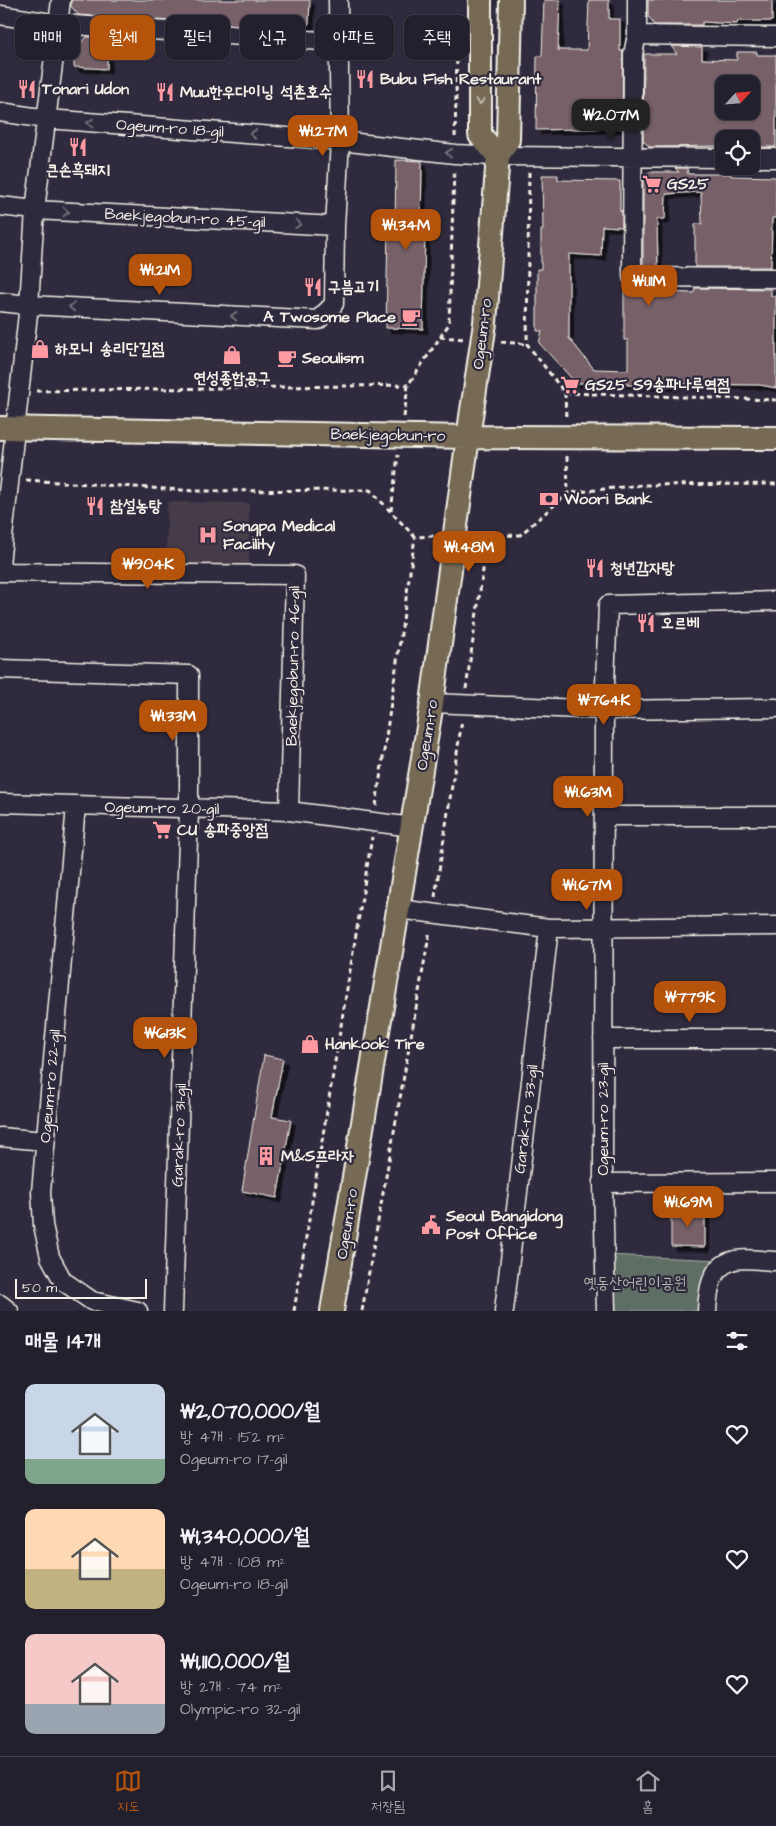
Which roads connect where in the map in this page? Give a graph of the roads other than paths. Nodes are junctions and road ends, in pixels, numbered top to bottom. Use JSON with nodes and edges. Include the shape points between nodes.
{"nodes":[{"id":1,"x":61,"y":0,"type":"edge"},
{"id":2,"x":338,"y":0,"type":"edge"},
{"id":3,"x":480,"y":0,"type":"edge"},
{"id":4,"x":511,"y":0,"type":"edge"},
{"id":5,"x":637,"y":0,"type":"edge"},
{"id":6,"x":0,"y":15,"type":"edge"},
{"id":7,"x":59,"y":15,"type":"edge"},
{"id":8,"x":338,"y":15,"type":"edge"},
{"id":9,"x":15,"y":17,"type":"edge"},
{"id":10,"x":80,"y":25,"type":"edge"},
{"id":11,"x":637,"y":35,"type":"junction"},
{"id":12,"x":776,"y":37,"type":"edge"},
{"id":13,"x":315,"y":41,"type":"edge"},
{"id":14,"x":54,"y":60,"type":"edge"},
{"id":15,"x":338,"y":60,"type":"edge"},
{"id":16,"x":0,"y":112,"type":"edge"},
{"id":17,"x":47,"y":119,"type":"junction"},
{"id":18,"x":340,"y":141,"type":"junction"},
{"id":19,"x":498,"y":156,"type":"junction"},
{"id":20,"x":633,"y":157,"type":"junction"},
{"id":21,"x":715,"y":158,"type":"edge"},
{"id":22,"x":760,"y":158,"type":"edge"},
{"id":23,"x":776,"y":158,"type":"edge"},
{"id":24,"x":0,"y":206,"type":"edge"},
{"id":25,"x":35,"y":210,"type":"junction"},
{"id":26,"x":335,"y":226,"type":"junction"},
{"id":27,"x":776,"y":278,"type":"edge"},
{"id":28,"x":0,"y":302,"type":"edge"},
{"id":29,"x":29,"y":305,"type":"junction"},
{"id":30,"x":8,"y":428,"type":"edge"},
{"id":31,"x":468,"y":437,"type":"junction"},
{"id":32,"x":776,"y":438,"type":"edge"},
{"id":33,"x":0,"y":564,"type":"edge"},
{"id":34,"x":0,"y":572,"type":"edge"},
{"id":35,"x":776,"y":601,"type":"edge"},
{"id":36,"x":0,"y":668,"type":"edge"},
{"id":37,"x":432,"y":704,"type":"junction"},
{"id":38,"x":776,"y":708,"type":"edge"},
{"id":39,"x":604,"y":710,"type":"junction"},
{"id":40,"x":0,"y":803,"type":"edge"},
{"id":41,"x":76,"y":806,"type":"junction"},
{"id":42,"x":189,"y":809,"type":"junction"},
{"id":43,"x":289,"y":812,"type":"junction"},
{"id":44,"x":604,"y":816,"type":"junction"},
{"id":45,"x":776,"y":816,"type":"edge"},
{"id":46,"x":412,"y":827,"type":"junction"},
{"id":47,"x":398,"y":910,"type":"junction"},
{"id":48,"x":776,"y":926,"type":"edge"},
{"id":49,"x":604,"y":927,"type":"junction"},
{"id":50,"x":549,"y":928,"type":"junction"},
{"id":51,"x":604,"y":1039,"type":"junction"},
{"id":52,"x":776,"y":1039,"type":"edge"},
{"id":53,"x":0,"y":1136,"type":"edge"},
{"id":54,"x":45,"y":1141,"type":"junction"},
{"id":55,"x":776,"y":1182,"type":"edge"},
{"id":56,"x":603,"y":1183,"type":"junction"},
{"id":57,"x":776,"y":1261,"type":"edge"},
{"id":58,"x":0,"y":1304,"type":"edge"},
{"id":59,"x":9,"y":1311,"type":"edge"},
{"id":60,"x":138,"y":1311,"type":"edge"},
{"id":61,"x":173,"y":1311,"type":"edge"},
{"id":62,"x":332,"y":1311,"type":"edge"},
{"id":63,"x":504,"y":1311,"type":"edge"},
{"id":64,"x":606,"y":1311,"type":"edge"},
{"id":65,"x":707,"y":1311,"type":"edge"}],
"edges":[{"from":1,"to":7,"type":"street"},
{"from":2,"to":8,"type":"street"},
{"from":3,"to":19,"type":"main road","one_way":true,"via":[[480,135]]},
{"from":4,"to":19,"type":"main road","name":"Ogeum-ro","via":[[508,140]]},
{"from":5,"to":11,"type":"street"},
{"from":6,"to":9,"type":"street"},
{"from":10,"to":13,"type":"street"},
{"from":11,"to":12,"type":"street"},
{"from":11,"to":20,"type":"street","via":[[633,54]]},
{"from":14,"to":17,"type":"street"},
{"from":15,"to":18,"type":"street"},
{"from":16,"to":17,"type":"street","name":"Ogeum-ro 18-gil"},
{"from":18,"to":17,"type":"street","name":"Ogeum-ro 18-gil","one_way":true},
{"from":17,"to":25,"type":"street"},
{"from":19,"to":18,"type":"street","name":"Ogeum-ro 18-gil","one_way":true},
{"from":18,"to":26,"type":"street"},
{"from":19,"to":20,"type":"street","name":"Ogeum-ro 18-gil"},
{"from":19,"to":31,"type":"main road","name":"Ogeum-ro","via":[[485,324]]},
{"from":20,"to":21,"type":"street","name":"Ogeum-ro 18-gil"},
{"from":20,"to":27,"type":"street","via":[[632,277]]},
{"from":22,"to":23,"type":"street"},
{"from":24,"to":25,"type":"street","name":"Baekjegobun-ro 45-gil"},
{"from":25,"to":26,"type":"street","name":"Baekjegobun-ro 45-gil","one_way":true},
{"from":25,"to":29,"type":"street"},
{"from":26,"to":29,"type":"street","one_way":true,"via":[[334,304],[318,320]]},
{"from":28,"to":29,"type":"street"},
{"from":29,"to":30,"type":"street","via":[[19,391]]},
{"from":30,"to":31,"type":"main road","name":"Baekjegobun-ro"},
{"from":30,"to":33,"type":"street","via":[[9,479]]},
{"from":31,"to":32,"type":"main road","name":"Baekjegobun-ro"},
{"from":31,"to":37,"type":"main road","name":"Ogeum-ro"},
{"from":34,"to":43,"type":"street","name":"Baekjegobun-ro 46-gil","via":[[295,575]]},
{"from":35,"to":39,"type":"street","name":"Ogeum-ro 23-gil","via":[[608,605]]},
{"from":36,"to":42,"type":"street","via":[[189,675]]},
{"from":37,"to":39,"type":"street"},
{"from":37,"to":46,"type":"main road","name":"Ogeum-ro"},
{"from":38,"to":39,"type":"street"},
{"from":39,"to":44,"type":"street","name":"Ogeum-ro 23-gil"},
{"from":40,"to":41,"type":"street","name":"Ogeum-ro 20-gil"},
{"from":41,"to":42,"type":"street","name":"Ogeum-ro 20-gil"},
{"from":41,"to":54,"type":"street","name":"Ogeum-ro 22-gil"},
{"from":42,"to":43,"type":"street","name":"Ogeum-ro 20-gil"},
{"from":42,"to":61,"type":"street","name":"Garak-ro 31-gil"},
{"from":43,"to":46,"type":"street","name":"Ogeum-ro 20-gil"},
{"from":44,"to":45,"type":"street"},
{"from":44,"to":49,"type":"street","name":"Ogeum-ro 23-gil"},
{"from":46,"to":47,"type":"main road","name":"Ogeum-ro"},
{"from":47,"to":50,"type":"street"},
{"from":47,"to":62,"type":"main road","name":"Ogeum-ro"},
{"from":48,"to":49,"type":"street"},
{"from":49,"to":50,"type":"street"},
{"from":49,"to":51,"type":"street","name":"Ogeum-ro 23-gil"},
{"from":50,"to":63,"type":"street","name":"Garak-ro 33-gil"},
{"from":51,"to":52,"type":"street"},
{"from":51,"to":56,"type":"street","name":"Ogeum-ro 23-gil"},
{"from":53,"to":54,"type":"street"},
{"from":54,"to":60,"type":"street","name":"Ogeum-ro 22-gil","via":[[41,1192],[43,1225],[50,1257],[63,1281],[92,1301]]},
{"from":55,"to":56,"type":"street"},
{"from":56,"to":64,"type":"street","name":"Ogeum-ro 23-gil"},
{"from":57,"to":65,"type":"street","via":[[732,1260],[720,1267],[710,1283]]},
{"from":58,"to":59,"type":"street"}]}
